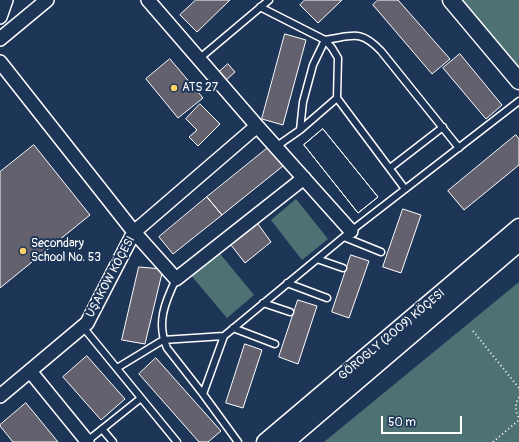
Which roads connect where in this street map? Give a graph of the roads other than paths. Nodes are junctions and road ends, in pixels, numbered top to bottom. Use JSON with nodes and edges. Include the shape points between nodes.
{"nodes":[{"id":1,"x":47,"y":0,"type":"edge"},
{"id":2,"x":148,"y":0,"type":"edge"},
{"id":3,"x":269,"y":0,"type":"edge"},
{"id":4,"x":451,"y":0,"type":"edge"},
{"id":5,"x":260,"y":7,"type":"junction"},
{"id":6,"x":0,"y":39,"type":"edge"},
{"id":7,"x":325,"y":40,"type":"junction"},
{"id":8,"x":200,"y":58,"type":"junction"},
{"id":9,"x":0,"y":62,"type":"edge"},
{"id":10,"x":519,"y":81,"type":"edge"},
{"id":11,"x":337,"y":98,"type":"junction"},
{"id":12,"x":519,"y":101,"type":"edge"},
{"id":13,"x":257,"y":126,"type":"junction"},
{"id":14,"x":442,"y":127,"type":"junction"},
{"id":15,"x":300,"y":130,"type":"junction"},
{"id":16,"x":277,"y":146,"type":"junction"},
{"id":17,"x":459,"y":148,"type":"junction"},
{"id":18,"x":390,"y":168,"type":"junction"},
{"id":19,"x":304,"y":178,"type":"junction"},
{"id":20,"x":405,"y":189,"type":"junction"},
{"id":21,"x":519,"y":227,"type":"edge"},
{"id":22,"x":134,"y":232,"type":"junction"},
{"id":23,"x":348,"y":234,"type":"junction"},
{"id":24,"x":519,"y":243,"type":"edge"},
{"id":25,"x":381,"y":252,"type":"dead end"},
{"id":26,"x":317,"y":259,"type":"junction"},
{"id":27,"x":343,"y":268,"type":"dead end"},
{"id":28,"x":176,"y":279,"type":"junction"},
{"id":29,"x":287,"y":283,"type":"junction"},
{"id":30,"x":327,"y":298,"type":"dead end"},
{"id":31,"x":263,"y":303,"type":"junction"},
{"id":32,"x":290,"y":312,"type":"dead end"},
{"id":33,"x":83,"y":327,"type":"junction"},
{"id":34,"x":233,"y":328,"type":"junction"},
{"id":35,"x":224,"y":336,"type":"junction"},
{"id":36,"x":163,"y":340,"type":"junction"},
{"id":37,"x":275,"y":344,"type":"dead end"},
{"id":38,"x":117,"y":368,"type":"junction"},
{"id":39,"x":30,"y":371,"type":"junction"},
{"id":40,"x":203,"y":394,"type":"junction"},
{"id":41,"x":0,"y":396,"type":"edge"},
{"id":42,"x":141,"y":398,"type":"junction"},
{"id":43,"x":102,"y":429,"type":"junction"},
{"id":44,"x":86,"y":441,"type":"edge"},
{"id":45,"x":113,"y":442,"type":"edge"},
{"id":46,"x":177,"y":442,"type":"edge"},
{"id":47,"x":238,"y":442,"type":"edge"},
{"id":48,"x":265,"y":442,"type":"edge"},
{"id":49,"x":286,"y":442,"type":"edge"}],
"edges":[{"from":1,"to":6,"type":"street"},
{"from":2,"to":8,"type":"street"},
{"from":3,"to":5,"type":"lane"},
{"from":4,"to":10,"type":"street"},
{"from":5,"to":7,"type":"lane"},
{"from":5,"to":8,"type":"lane"},
{"from":7,"to":11,"type":"lane","via":[[338,58]]},
{"from":7,"to":14,"type":"lane","via":[[355,35],[373,42]]},
{"from":7,"to":15,"type":"lane","via":[[313,65],[303,102]]},
{"from":8,"to":13,"type":"street"},
{"from":9,"to":22,"type":"street"},
{"from":11,"to":15,"type":"lane"},
{"from":11,"to":18,"type":"lane"},
{"from":12,"to":17,"type":"lane"},
{"from":13,"to":16,"type":"street"},
{"from":13,"to":22,"type":"street","name":"UŞAKOW KÖÇESI"},
{"from":14,"to":17,"type":"lane"},
{"from":14,"to":18,"type":"lane"},
{"from":15,"to":16,"type":"lane"},
{"from":16,"to":19,"type":"street"},
{"from":17,"to":20,"type":"lane"},
{"from":18,"to":20,"type":"lane"},
{"from":19,"to":23,"type":"street"},
{"from":19,"to":28,"type":"street"},
{"from":20,"to":23,"type":"lane"},
{"from":21,"to":48,"type":"street","name":"GÖROGLY (2009) KÖÇESI"},
{"from":22,"to":28,"type":"street"},
{"from":22,"to":33,"type":"street","name":"UŞAKOW KÖÇESI"},
{"from":23,"to":25,"type":"lane"},
{"from":23,"to":26,"type":"lane"},
{"from":24,"to":49,"type":"street","name":"GÖROGLY (2009) KÖÇESI"},
{"from":26,"to":27,"type":"lane"},
{"from":26,"to":29,"type":"lane"},
{"from":28,"to":36,"type":"lane","via":[[167,298],[161,323]]},
{"from":29,"to":30,"type":"lane"},
{"from":29,"to":31,"type":"lane"},
{"from":31,"to":32,"type":"lane"},
{"from":31,"to":34,"type":"lane"},
{"from":33,"to":38,"type":"lane"},
{"from":33,"to":39,"type":"street","name":"UŞAKOW KÖÇESI"},
{"from":34,"to":35,"type":"lane"},
{"from":34,"to":37,"type":"lane"},
{"from":35,"to":36,"type":"lane"},
{"from":35,"to":40,"type":"lane"},
{"from":36,"to":38,"type":"lane"},
{"from":36,"to":40,"type":"lane"},
{"from":38,"to":42,"type":"lane"},
{"from":39,"to":41,"type":"street","name":"UŞAKOW KÖÇESI"},
{"from":39,"to":44,"type":"street"},
{"from":40,"to":47,"type":"lane"},
{"from":42,"to":43,"type":"lane"},
{"from":42,"to":46,"type":"lane"},
{"from":43,"to":44,"type":"lane"},
{"from":43,"to":45,"type":"lane"}]}
